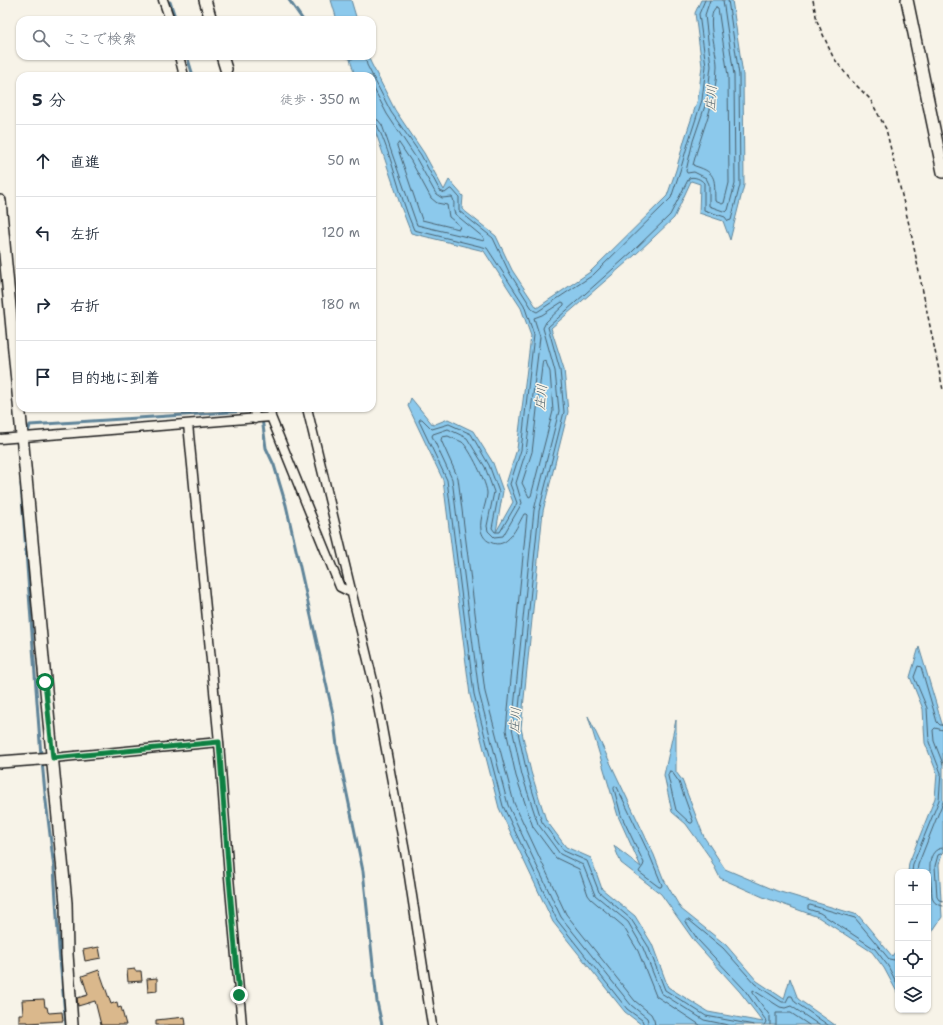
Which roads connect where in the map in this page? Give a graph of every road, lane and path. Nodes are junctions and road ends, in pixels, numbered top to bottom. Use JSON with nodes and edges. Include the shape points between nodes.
{"nodes":[{"id":1,"x":163,"y":0,"type":"edge"},
{"id":2,"x":205,"y":0,"type":"edge"},
{"id":3,"x":812,"y":0,"type":"edge"},
{"id":4,"x":907,"y":0,"type":"edge"},
{"id":5,"x":169,"y":16,"type":"edge"},
{"id":6,"x":210,"y":16,"type":"edge"},
{"id":7,"x":180,"y":60,"type":"edge"},
{"id":8,"x":223,"y":60,"type":"edge"},
{"id":9,"x":183,"y":72,"type":"edge"},
{"id":10,"x":227,"y":72,"type":"edge"},
{"id":11,"x":943,"y":172,"type":"edge"},
{"id":12,"x":0,"y":201,"type":"edge"},
{"id":13,"x":16,"y":373,"type":"edge"},
{"id":14,"x":943,"y":390,"type":"edge"},
{"id":15,"x":20,"y":412,"type":"edge"},
{"id":16,"x":255,"y":412,"type":"edge"},
{"id":17,"x":270,"y":412,"type":"edge"},
{"id":18,"x":308,"y":412,"type":"edge"},
{"id":19,"x":271,"y":417,"type":"junction"},
{"id":20,"x":256,"y":419,"type":"junction"},
{"id":21,"x":188,"y":424,"type":"junction"},
{"id":22,"x":22,"y":437,"type":"junction"},
{"id":23,"x":0,"y":439,"type":"edge"},
{"id":24,"x":352,"y":593,"type":"junction"},
{"id":25,"x":219,"y":742,"type":"junction"},
{"id":26,"x":53,"y":758,"type":"junction"},
{"id":27,"x":0,"y":762,"type":"edge"},
{"id":28,"x":72,"y":1025,"type":"edge"},
{"id":29,"x":242,"y":1025,"type":"edge"},
{"id":30,"x":432,"y":1025,"type":"edge"}],
"edges":[{"from":1,"to":5,"type":"street"},
{"from":2,"to":6,"type":"street"},
{"from":3,"to":14,"type":"path","via":[[817,21],[833,57],[870,99],[886,129]]},
{"from":4,"to":11,"type":"street"},
{"from":7,"to":9,"type":"street"},
{"from":8,"to":10,"type":"street"},
{"from":12,"to":13,"type":"street"},
{"from":15,"to":22,"type":"street"},
{"from":16,"to":20,"type":"street"},
{"from":17,"to":19,"type":"street"},
{"from":18,"to":24,"type":"street"},
{"from":19,"to":20,"type":"street"},
{"from":19,"to":24,"type":"street","via":[[340,586]]},
{"from":20,"to":21,"type":"street"},
{"from":21,"to":22,"type":"street"},
{"from":21,"to":25,"type":"street"},
{"from":22,"to":23,"type":"street"},
{"from":22,"to":26,"type":"street"},
{"from":24,"to":30,"type":"street","via":[[374,684]]},
{"from":25,"to":26,"type":"street"},
{"from":25,"to":29,"type":"street"},
{"from":26,"to":27,"type":"street"},
{"from":26,"to":28,"type":"street","via":[[66,903]]}]}
